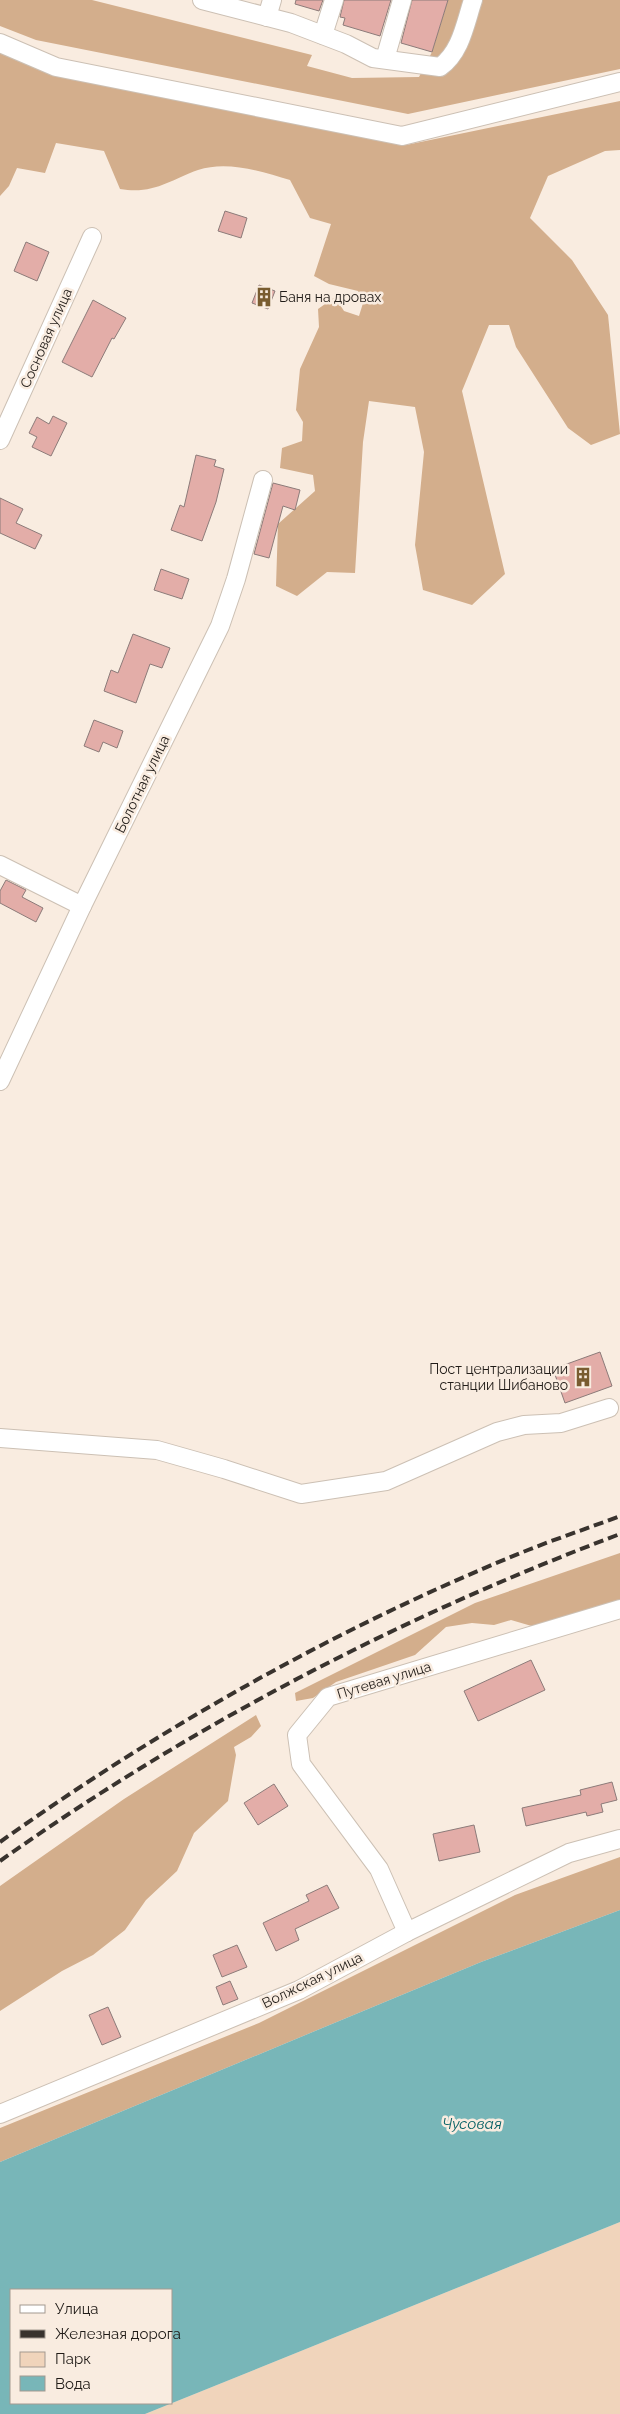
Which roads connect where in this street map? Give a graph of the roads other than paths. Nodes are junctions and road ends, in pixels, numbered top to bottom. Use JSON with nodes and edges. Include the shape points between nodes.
{"nodes":[{"id":1,"x":272,"y":0,"type":"edge"},
{"id":2,"x":334,"y":0,"type":"edge"},
{"id":3,"x":402,"y":0,"type":"edge"},
{"id":4,"x":472,"y":0,"type":"edge"},
{"id":5,"x":211,"y":1,"type":"edge"},
{"id":6,"x":267,"y":17,"type":"junction"},
{"id":7,"x":323,"y":35,"type":"junction"},
{"id":8,"x":0,"y":43,"type":"edge"},
{"id":9,"x":385,"y":60,"type":"junction"},
{"id":10,"x":620,"y":82,"type":"edge"},
{"id":11,"x":92,"y":237,"type":"dead end"},
{"id":12,"x":0,"y":440,"type":"edge"},
{"id":13,"x":263,"y":480,"type":"dead end"},
{"id":14,"x":0,"y":865,"type":"edge"},
{"id":15,"x":82,"y":906,"type":"junction"},
{"id":16,"x":0,"y":1081,"type":"edge"},
{"id":17,"x":609,"y":1408,"type":"dead end"},
{"id":18,"x":0,"y":1438,"type":"edge"},
{"id":19,"x":620,"y":1609,"type":"edge"},
{"id":20,"x":620,"y":1839,"type":"edge"},
{"id":21,"x":407,"y":1932,"type":"junction"},
{"id":22,"x":0,"y":2114,"type":"edge"}],
"edges":[{"from":1,"to":6,"type":"street"},
{"from":2,"to":7,"type":"street"},
{"from":3,"to":9,"type":"street"},
{"from":4,"to":9,"type":"street","via":[[459,43],[450,60],[440,67]]},
{"from":5,"to":6,"type":"street"},
{"from":6,"to":7,"type":"street"},
{"from":7,"to":9,"type":"street","via":[[373,58]]},
{"from":8,"to":10,"type":"street","via":[[56,67],[402,136]]},
{"from":11,"to":12,"type":"street","name":"Сосновая улица"},
{"from":13,"to":15,"type":"street","name":"Болотная улица","via":[[220,626]]},
{"from":14,"to":15,"type":"street"},
{"from":15,"to":16,"type":"street","name":"Болотная улица"},
{"from":17,"to":18,"type":"street","via":[[562,1422],[524,1425],[497,1432],[386,1481],[301,1494],[157,1450]]},
{"from":19,"to":21,"type":"street","name":"Путевая улица","via":[[328,1697],[297,1735],[301,1764],[379,1869]]},
{"from":20,"to":21,"type":"street","name":"Волжская улица","via":[[569,1853]]},
{"from":21,"to":22,"type":"street","name":"Волжская улица","via":[[299,1990]]}]}
